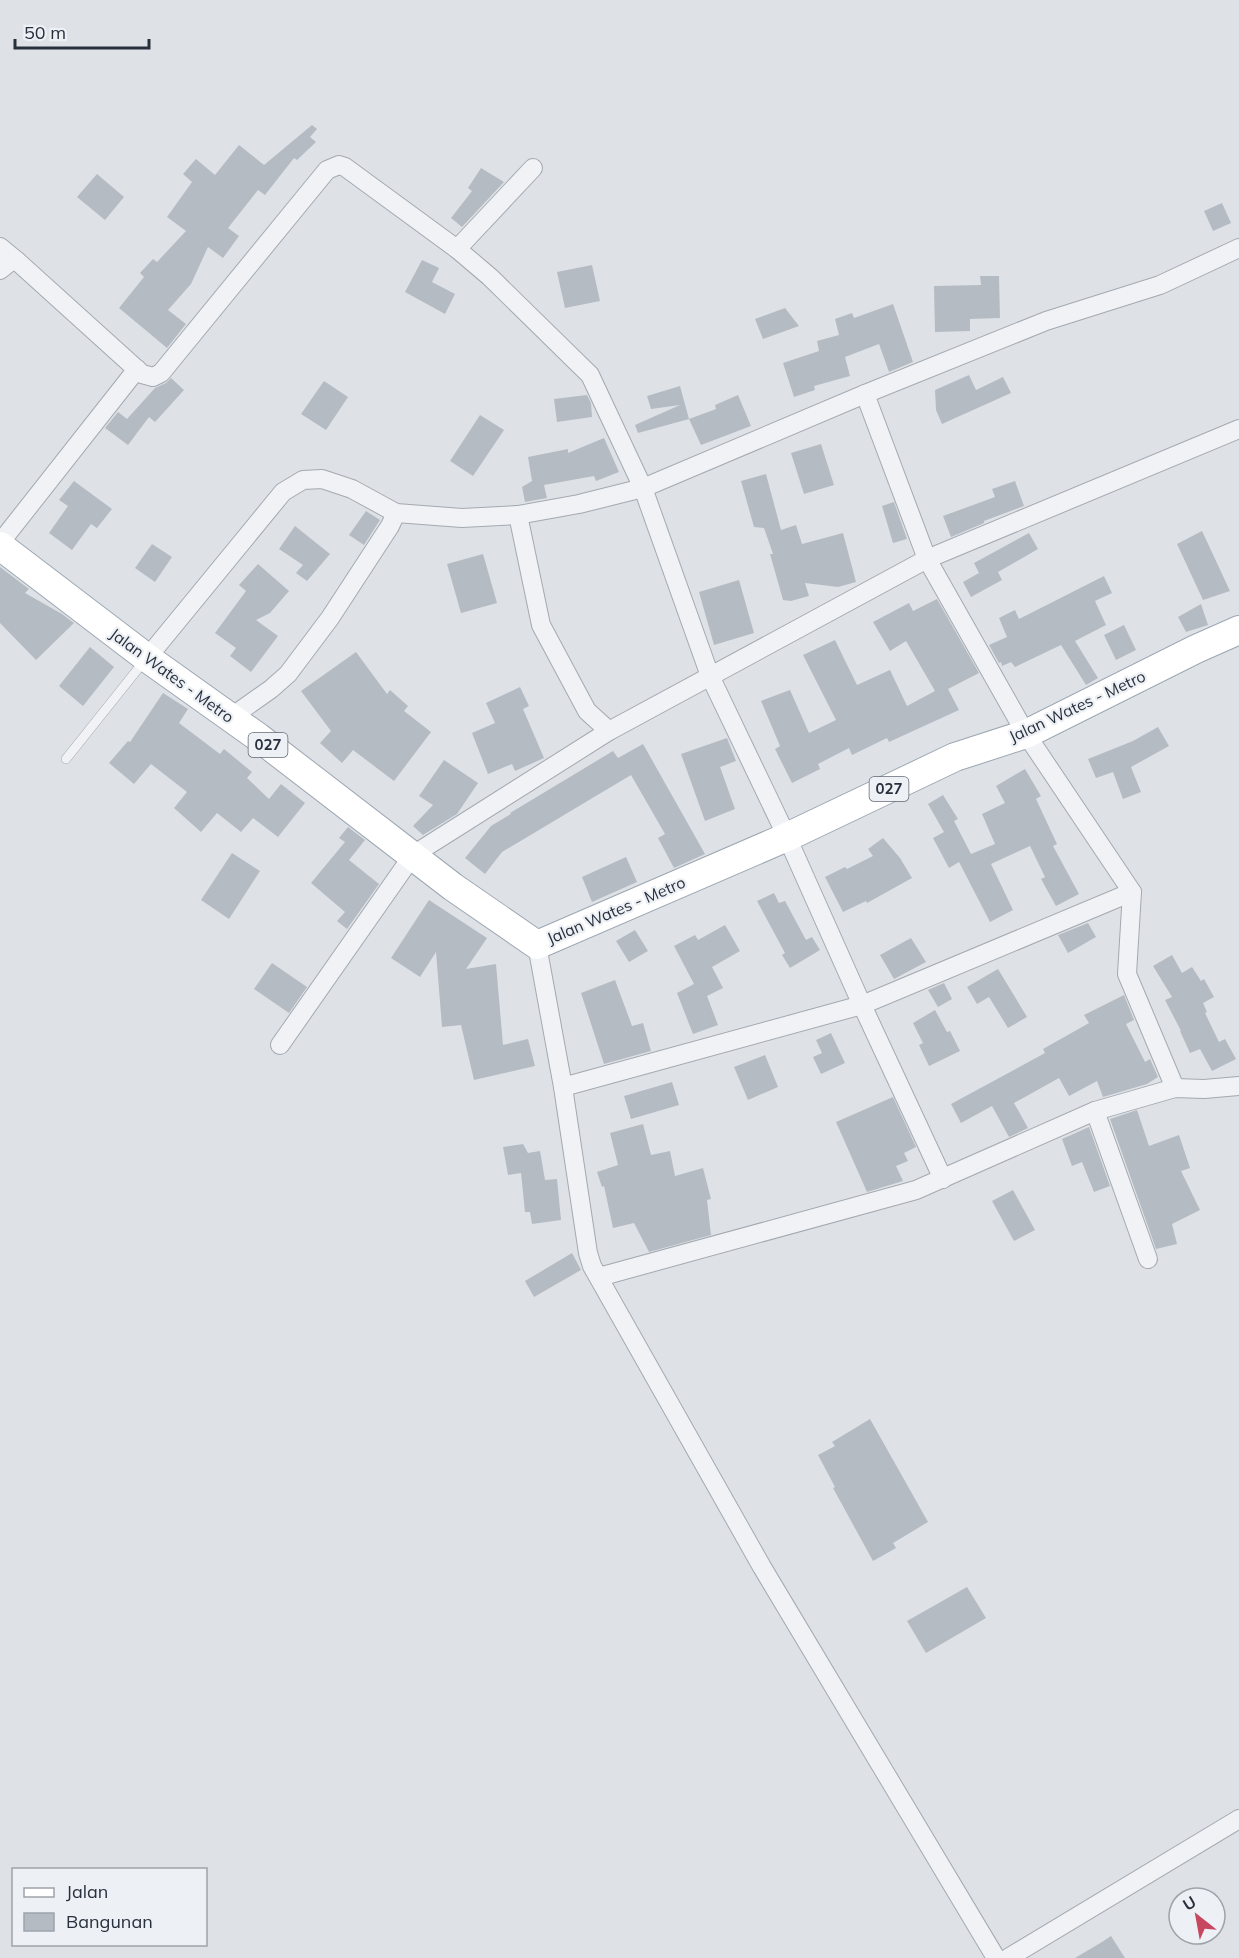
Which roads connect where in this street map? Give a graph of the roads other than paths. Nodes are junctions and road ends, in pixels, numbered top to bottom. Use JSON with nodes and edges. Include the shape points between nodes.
{"nodes":[{"id":1,"x":533,"y":168,"type":"dead end"},
{"id":2,"x":0,"y":246,"type":"edge"},
{"id":3,"x":1239,"y":248,"type":"edge"},
{"id":4,"x":457,"y":249,"type":"junction"},
{"id":5,"x":17,"y":261,"type":"junction"},
{"id":6,"x":0,"y":270,"type":"edge"},
{"id":7,"x":136,"y":369,"type":"junction"},
{"id":8,"x":865,"y":394,"type":"junction"},
{"id":9,"x":1239,"y":429,"type":"edge"},
{"id":10,"x":643,"y":488,"type":"junction"},
{"id":11,"x":396,"y":513,"type":"junction"},
{"id":12,"x":518,"y":515,"type":"junction"},
{"id":13,"x":0,"y":544,"type":"edge"},
{"id":14,"x":927,"y":559,"type":"junction"},
{"id":15,"x":1239,"y":630,"type":"edge"},
{"id":16,"x":147,"y":658,"type":"junction"},
{"id":17,"x":710,"y":676,"type":"junction"},
{"id":18,"x":231,"y":718,"type":"junction"},
{"id":19,"x":609,"y":731,"type":"junction"},
{"id":20,"x":1026,"y":734,"type":"junction"},
{"id":21,"x":66,"y":759,"type":"dead end"},
{"id":22,"x":787,"y":837,"type":"junction"},
{"id":23,"x":413,"y":855,"type":"junction"},
{"id":24,"x":1132,"y":892,"type":"junction"},
{"id":25,"x":537,"y":945,"type":"junction"},
{"id":26,"x":862,"y":1005,"type":"junction"},
{"id":27,"x":280,"y":1045,"type":"dead end"},
{"id":28,"x":1239,"y":1086,"type":"edge"},
{"id":29,"x":563,"y":1087,"type":"junction"},
{"id":30,"x":1175,"y":1088,"type":"junction"},
{"id":31,"x":1095,"y":1111,"type":"junction"},
{"id":32,"x":943,"y":1179,"type":"junction"},
{"id":33,"x":1148,"y":1259,"type":"dead end"},
{"id":34,"x":599,"y":1277,"type":"junction"},
{"id":35,"x":1239,"y":1819,"type":"edge"},
{"id":36,"x":996,"y":1958,"type":"edge"},
{"id":37,"x":1008,"y":1958,"type":"edge"}],
"edges":[{"from":1,"to":4,"type":"street"},
{"from":2,"to":5,"type":"street"},
{"from":3,"to":8,"type":"street","via":[[1160,285],[1046,321]]},
{"from":4,"to":7,"type":"street","via":[[345,166],[334,166],[161,373],[153,377]]},
{"from":4,"to":10,"type":"street","via":[[591,375]]},
{"from":5,"to":6,"type":"street"},
{"from":5,"to":7,"type":"street"},
{"from":7,"to":13,"type":"street"},
{"from":8,"to":10,"type":"street"},
{"from":8,"to":14,"type":"street"},
{"from":9,"to":14,"type":"street"},
{"from":10,"to":12,"type":"street"},
{"from":10,"to":17,"type":"street"},
{"from":11,"to":12,"type":"street","via":[[462,518]]},
{"from":11,"to":16,"type":"street","via":[[352,489],[322,479],[303,480],[283,492]]},
{"from":11,"to":18,"type":"street","via":[[330,618],[288,674]]},
{"from":12,"to":19,"type":"street","via":[[542,625],[587,711]]},
{"from":13,"to":16,"type":"main road","name":"Jalan Wates - Metro","number":"027"},
{"from":14,"to":17,"type":"street"},
{"from":14,"to":20,"type":"street"},
{"from":15,"to":20,"type":"main road","name":"Jalan Wates - Metro","number":"027"},
{"from":16,"to":18,"type":"main road","name":"Jalan Wates - Metro","number":"027"},
{"from":16,"to":21,"type":"lane"},
{"from":17,"to":19,"type":"street"},
{"from":17,"to":22,"type":"street"},
{"from":18,"to":23,"type":"main road","name":"Jalan Wates - Metro","number":"027"},
{"from":19,"to":23,"type":"street"},
{"from":20,"to":22,"type":"main road","name":"Jalan Wates - Metro","number":"027","via":[[955,757]]},
{"from":20,"to":24,"type":"street"},
{"from":22,"to":25,"type":"main road","name":"Jalan Wates - Metro","number":"027"},
{"from":22,"to":26,"type":"street"},
{"from":23,"to":25,"type":"main road","name":"Jalan Wates - Metro","number":"027"},
{"from":23,"to":27,"type":"street"},
{"from":24,"to":26,"type":"street"},
{"from":24,"to":30,"type":"street","via":[[1127,974]]},
{"from":25,"to":29,"type":"street"},
{"from":26,"to":29,"type":"street"},
{"from":26,"to":32,"type":"street"},
{"from":28,"to":30,"type":"street"},
{"from":29,"to":34,"type":"street","via":[[588,1253]]},
{"from":30,"to":31,"type":"street"},
{"from":31,"to":32,"type":"street"},
{"from":31,"to":33,"type":"street"},
{"from":32,"to":34,"type":"street","via":[[916,1190]]},
{"from":34,"to":36,"type":"street","via":[[762,1567]]},
{"from":35,"to":37,"type":"street"}]}
